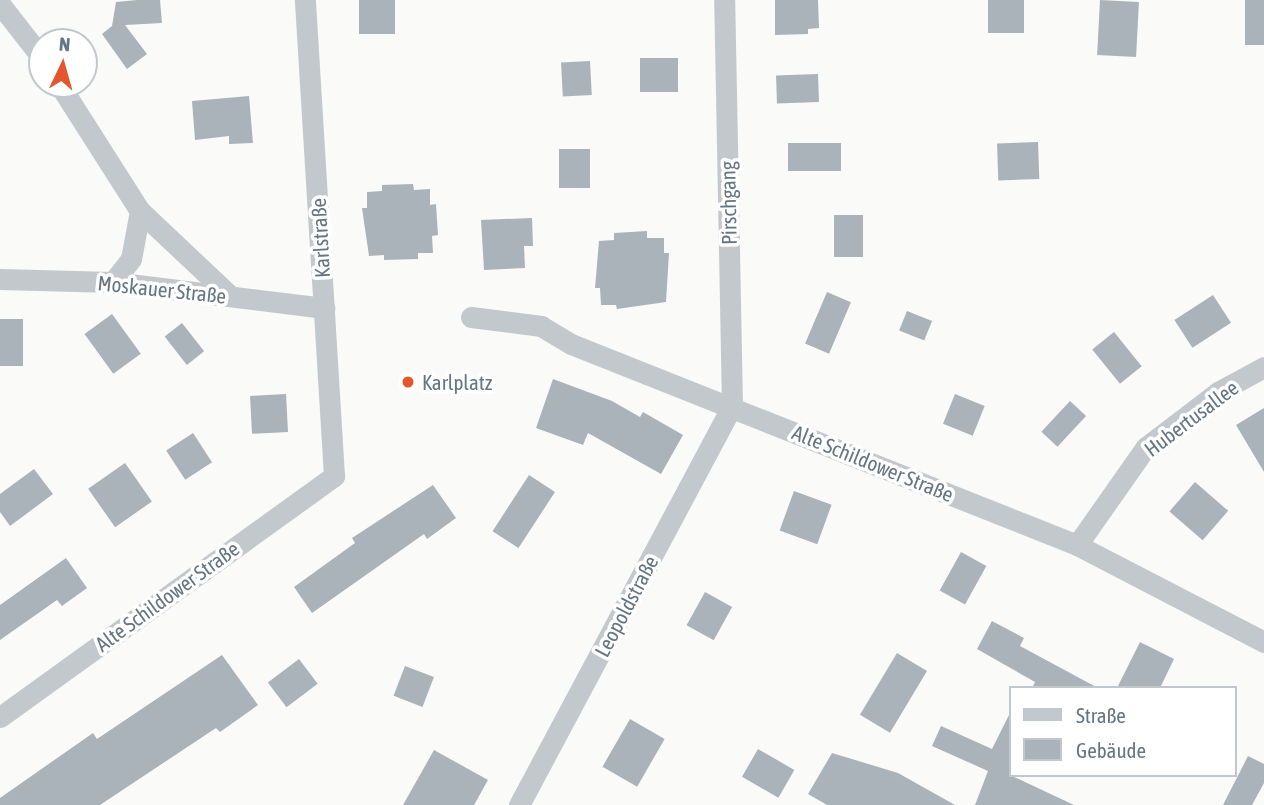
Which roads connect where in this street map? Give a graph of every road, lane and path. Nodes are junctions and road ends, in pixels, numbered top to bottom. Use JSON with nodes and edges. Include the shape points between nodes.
{"nodes":[{"id":1,"x":305,"y":0,"type":"edge"},
{"id":2,"x":724,"y":0,"type":"edge"},
{"id":3,"x":0,"y":4,"type":"edge"},
{"id":4,"x":28,"y":40,"type":"edge"},
{"id":5,"x":68,"y":98,"type":"edge"},
{"id":6,"x":140,"y":211,"type":"junction"},
{"id":7,"x":0,"y":279,"type":"edge"},
{"id":8,"x":113,"y":282,"type":"junction"},
{"id":9,"x":229,"y":295,"type":"junction"},
{"id":10,"x":324,"y":308,"type":"junction"},
{"id":11,"x":471,"y":317,"type":"dead end"},
{"id":12,"x":1264,"y":367,"type":"edge"},
{"id":13,"x":732,"y":406,"type":"junction"},
{"id":14,"x":334,"y":476,"type":"joint"},
{"id":15,"x":1077,"y":545,"type":"junction"},
{"id":16,"x":1264,"y":642,"type":"edge"},
{"id":17,"x":0,"y":717,"type":"edge"},
{"id":18,"x":519,"y":805,"type":"edge"}],
"edges":[{"from":1,"to":10,"type":"street","name":"Karlstraße"},
{"from":2,"to":13,"type":"street","name":"Pirschgang"},
{"from":3,"to":4,"type":"street"},
{"from":5,"to":6,"type":"street"},
{"from":6,"to":8,"type":"street","via":[[131,259]]},
{"from":6,"to":9,"type":"street"},
{"from":7,"to":8,"type":"street","name":"Moskauer Straße"},
{"from":8,"to":9,"type":"street","name":"Moskauer Straße"},
{"from":9,"to":10,"type":"street","name":"Moskauer Straße"},
{"from":10,"to":14,"type":"street","name":"Karlstraße"},
{"from":11,"to":13,"type":"street","name":"Alte Schildower Straße","via":[[541,326],[571,344]]},
{"from":12,"to":15,"type":"street","name":"Hubertusallee","via":[[1218,392],[1146,447]]},
{"from":13,"to":15,"type":"street","name":"Alte Schildower Straße"},
{"from":13,"to":18,"type":"street","name":"Leopoldstraße"},
{"from":14,"to":17,"type":"street","name":"Alte Schildower Straße"},
{"from":15,"to":16,"type":"street","name":"Alte Schildower Straße"}]}
